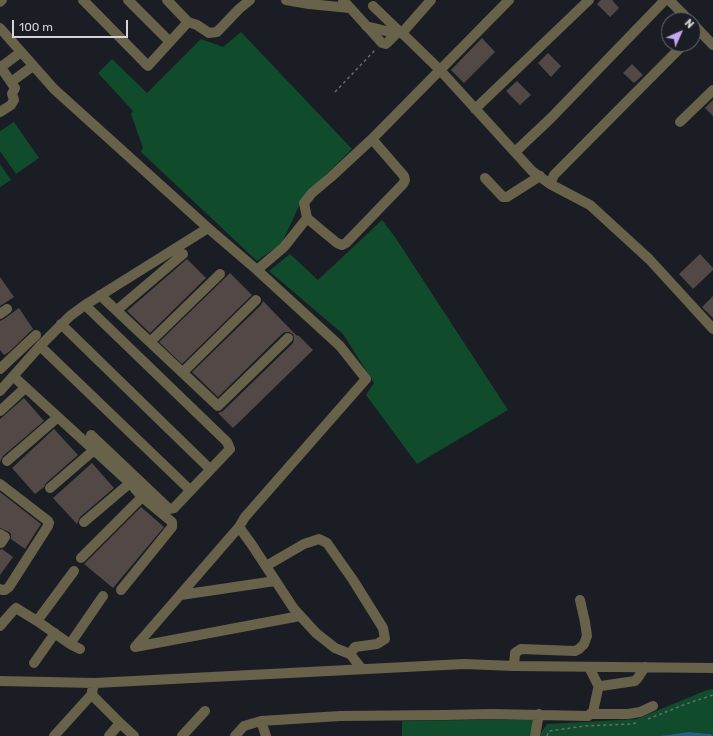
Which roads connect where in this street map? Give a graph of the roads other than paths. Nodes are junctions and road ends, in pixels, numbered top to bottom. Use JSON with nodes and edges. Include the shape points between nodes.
{"nodes":[{"id":1,"x":84,"y":0,"type":"edge"},
{"id":2,"x":128,"y":0,"type":"edge"},
{"id":3,"x":167,"y":0,"type":"edge"},
{"id":4,"x":250,"y":0,"type":"edge"},
{"id":5,"x":286,"y":0,"type":"edge"},
{"id":6,"x":343,"y":0,"type":"edge"},
{"id":7,"x":431,"y":0,"type":"edge"},
{"id":8,"x":509,"y":0,"type":"edge"},
{"id":9,"x":589,"y":0,"type":"edge"},
{"id":10,"x":665,"y":0,"type":"edge"},
{"id":11,"x":669,"y":0,"type":"edge"},
{"id":12,"x":374,"y":6,"type":"dead end"},
{"id":13,"x":350,"y":8,"type":"junction"},
{"id":14,"x":681,"y":12,"type":"edge"},
{"id":15,"x":188,"y":22,"type":"junction"},
{"id":16,"x":366,"y":26,"type":"junction"},
{"id":17,"x":0,"y":28,"type":"edge"},
{"id":18,"x":399,"y":33,"type":"junction"},
{"id":19,"x":701,"y":35,"type":"edge"},
{"id":20,"x":170,"y":42,"type":"junction"},
{"id":21,"x":713,"y":45,"type":"edge"},
{"id":22,"x":21,"y":52,"type":"junction"},
{"id":23,"x":676,"y":52,"type":"edge"},
{"id":24,"x":33,"y":66,"type":"junction"},
{"id":25,"x":0,"y":67,"type":"edge"},
{"id":26,"x":440,"y":70,"type":"junction"},
{"id":27,"x":11,"y":82,"type":"junction"},
{"id":28,"x":713,"y":90,"type":"edge"},
{"id":29,"x":476,"y":109,"type":"junction"},
{"id":30,"x":0,"y":112,"type":"edge"},
{"id":31,"x":680,"y":122,"type":"dead end"},
{"id":32,"x":372,"y":139,"type":"junction"},
{"id":33,"x":515,"y":152,"type":"junction"},
{"id":34,"x":540,"y":176,"type":"junction"},
{"id":35,"x":485,"y":178,"type":"dead end"},
{"id":36,"x":550,"y":184,"type":"junction"},
{"id":37,"x":307,"y":218,"type":"junction"},
{"id":38,"x":208,"y":228,"type":"junction"},
{"id":39,"x":183,"y":254,"type":"dead end"},
{"id":40,"x":257,"y":270,"type":"junction"},
{"id":41,"x":220,"y":274,"type":"dead end"},
{"id":42,"x":100,"y":295,"type":"junction"},
{"id":43,"x":256,"y":300,"type":"dead end"},
{"id":44,"x":85,"y":305,"type":"junction"},
{"id":45,"x":117,"y":310,"type":"junction"},
{"id":46,"x":61,"y":324,"type":"junction"},
{"id":47,"x":713,"y":329,"type":"edge"},
{"id":48,"x":36,"y":335,"type":"dead end"},
{"id":49,"x":288,"y":338,"type":"dead end"},
{"id":50,"x":150,"y":342,"type":"junction"},
{"id":51,"x":40,"y":346,"type":"junction"},
{"id":52,"x":1,"y":364,"type":"edge"},
{"id":53,"x":183,"y":372,"type":"junction"},
{"id":54,"x":13,"y":376,"type":"junction"},
{"id":55,"x":25,"y":388,"type":"junction"},
{"id":56,"x":0,"y":391,"type":"edge"},
{"id":57,"x":0,"y":411,"type":"edge"},
{"id":58,"x":58,"y":417,"type":"junction"},
{"id":59,"x":91,"y":435,"type":"dead end"},
{"id":60,"x":94,"y":450,"type":"junction"},
{"id":61,"x":7,"y":461,"type":"dead end"},
{"id":62,"x":210,"y":469,"type":"junction"},
{"id":63,"x":130,"y":483,"type":"junction"},
{"id":64,"x":0,"y":484,"type":"edge"},
{"id":65,"x":50,"y":488,"type":"dead end"},
{"id":66,"x":190,"y":490,"type":"junction"},
{"id":67,"x":142,"y":497,"type":"junction"},
{"id":68,"x":84,"y":522,"type":"dead end"},
{"id":69,"x":239,"y":527,"type":"junction"},
{"id":70,"x":0,"y":534,"type":"edge"},
{"id":71,"x":0,"y":543,"type":"edge"},
{"id":72,"x":82,"y":558,"type":"dead end"},
{"id":73,"x":266,"y":566,"type":"junction"},
{"id":74,"x":74,"y":571,"type":"dead end"},
{"id":75,"x":276,"y":580,"type":"junction"},
{"id":76,"x":0,"y":589,"type":"edge"},
{"id":77,"x":121,"y":590,"type":"dead end"},
{"id":78,"x":180,"y":595,"type":"junction"},
{"id":79,"x":103,"y":596,"type":"dead end"},
{"id":80,"x":580,"y":600,"type":"dead end"},
{"id":81,"x":300,"y":616,"type":"junction"},
{"id":82,"x":36,"y":621,"type":"junction"},
{"id":83,"x":0,"y":626,"type":"edge"},
{"id":84,"x":55,"y":633,"type":"junction"},
{"id":85,"x":70,"y":644,"type":"junction"},
{"id":86,"x":80,"y":649,"type":"dead end"},
{"id":87,"x":350,"y":654,"type":"junction"},
{"id":88,"x":34,"y":663,"type":"dead end"},
{"id":89,"x":514,"y":666,"type":"junction"},
{"id":90,"x":589,"y":667,"type":"junction"},
{"id":91,"x":645,"y":667,"type":"junction"},
{"id":92,"x":713,"y":668,"type":"edge"},
{"id":93,"x":362,"y":669,"type":"junction"},
{"id":94,"x":0,"y":681,"type":"edge"},
{"id":95,"x":95,"y":683,"type":"junction"},
{"id":96,"x":599,"y":687,"type":"junction"},
{"id":97,"x":92,"y":694,"type":"junction"},
{"id":98,"x":653,"y":706,"type":"dead end"},
{"id":99,"x":205,"y":711,"type":"dead end"},
{"id":100,"x":539,"y":714,"type":"junction"},
{"id":101,"x":590,"y":714,"type":"junction"},
{"id":102,"x":261,"y":721,"type":"junction"},
{"id":103,"x":120,"y":723,"type":"junction"},
{"id":104,"x":54,"y":736,"type":"edge"},
{"id":105,"x":109,"y":736,"type":"edge"},
{"id":106,"x":134,"y":736,"type":"edge"},
{"id":107,"x":182,"y":736,"type":"edge"},
{"id":108,"x":235,"y":736,"type":"edge"},
{"id":109,"x":266,"y":736,"type":"edge"},
{"id":110,"x":535,"y":736,"type":"edge"}],
"edges":[{"from":1,"to":20,"type":"street","via":[[148,66]]},
{"from":2,"to":20,"type":"street"},
{"from":3,"to":15,"type":"street"},
{"from":4,"to":15,"type":"street","via":[[217,32],[209,33]]},
{"from":5,"to":13,"type":"street"},
{"from":6,"to":13,"type":"street"},
{"from":7,"to":18,"type":"street"},
{"from":8,"to":26,"type":"street"},
{"from":9,"to":29,"type":"street"},
{"from":10,"to":33,"type":"street"},
{"from":11,"to":14,"type":"street"},
{"from":12,"to":18,"type":"street"},
{"from":13,"to":16,"type":"street"},
{"from":15,"to":20,"type":"street"},
{"from":16,"to":18,"type":"street"},
{"from":16,"to":18,"type":"street","via":[[386,44]]},
{"from":17,"to":22,"type":"street"},
{"from":18,"to":26,"type":"street"},
{"from":19,"to":21,"type":"street"},
{"from":22,"to":24,"type":"street"},
{"from":22,"to":25,"type":"street"},
{"from":23,"to":36,"type":"street","via":[[554,175]]},
{"from":24,"to":27,"type":"street"},
{"from":24,"to":38,"type":"street","via":[[54,89]]},
{"from":25,"to":27,"type":"street"},
{"from":26,"to":29,"type":"street"},
{"from":26,"to":32,"type":"street"},
{"from":27,"to":30,"type":"street","via":[[15,88],[12,94],[14,100]]},
{"from":28,"to":31,"type":"street"},
{"from":29,"to":33,"type":"street"},
{"from":32,"to":37,"type":"street","via":[[312,193],[304,203]]},
{"from":32,"to":37,"type":"street","via":[[404,176],[403,184],[342,245]]},
{"from":33,"to":34,"type":"street"},
{"from":34,"to":35,"type":"street","via":[[507,197],[503,197]]},
{"from":34,"to":36,"type":"street"},
{"from":36,"to":47,"type":"street","via":[[590,205],[649,259]]},
{"from":37,"to":40,"type":"street","via":[[284,248]]},
{"from":38,"to":40,"type":"street"},
{"from":38,"to":42,"type":"street"},
{"from":39,"to":45,"type":"street"},
{"from":40,"to":69,"type":"street","via":[[340,346],[366,379],[245,516]]},
{"from":41,"to":50,"type":"street"},
{"from":42,"to":44,"type":"street"},
{"from":42,"to":45,"type":"street"},
{"from":43,"to":53,"type":"street"},
{"from":44,"to":46,"type":"street"},
{"from":44,"to":62,"type":"street","via":[[227,442],[230,450]]},
{"from":45,"to":50,"type":"street"},
{"from":46,"to":51,"type":"street"},
{"from":46,"to":62,"type":"street"},
{"from":48,"to":52,"type":"street"},
{"from":49,"to":53,"type":"street","via":[[218,406]]},
{"from":50,"to":53,"type":"street"},
{"from":51,"to":54,"type":"street"},
{"from":51,"to":66,"type":"street"},
{"from":54,"to":55,"type":"street"},
{"from":54,"to":56,"type":"street"},
{"from":55,"to":57,"type":"street"},
{"from":55,"to":58,"type":"street"},
{"from":58,"to":60,"type":"street"},
{"from":58,"to":61,"type":"street"},
{"from":59,"to":66,"type":"street","via":[[169,509],[174,508]]},
{"from":60,"to":63,"type":"street"},
{"from":60,"to":65,"type":"street"},
{"from":62,"to":66,"type":"street"},
{"from":63,"to":67,"type":"street"},
{"from":63,"to":68,"type":"street"},
{"from":64,"to":76,"type":"street","via":[[49,523],[9,587],[5,590]]},
{"from":67,"to":72,"type":"street"},
{"from":67,"to":77,"type":"street","via":[[172,522],[172,527]]},
{"from":69,"to":73,"type":"street"},
{"from":69,"to":78,"type":"street"},
{"from":70,"to":71,"type":"street","via":[[5,537]]},
{"from":73,"to":75,"type":"street"},
{"from":73,"to":87,"type":"street","via":[[304,544],[319,540],[327,543],[383,628],[385,639],[377,644],[355,647]]},
{"from":74,"to":82,"type":"street"},
{"from":75,"to":78,"type":"street"},
{"from":75,"to":81,"type":"street"},
{"from":78,"to":81,"type":"street","via":[[135,647]]},
{"from":79,"to":85,"type":"street"},
{"from":80,"to":89,"type":"street","via":[[587,636],[579,649],[521,649],[515,653]]},
{"from":81,"to":87,"type":"street","via":[[316,634],[335,648]]},
{"from":82,"to":83,"type":"street","via":[[16,608]]},
{"from":82,"to":84,"type":"street"},
{"from":84,"to":85,"type":"street"},
{"from":84,"to":88,"type":"street"},
{"from":85,"to":86,"type":"street"},
{"from":87,"to":93,"type":"street"},
{"from":89,"to":90,"type":"street"},
{"from":89,"to":93,"type":"street","via":[[464,664]]},
{"from":90,"to":91,"type":"street"},
{"from":90,"to":96,"type":"street"},
{"from":91,"to":92,"type":"street"},
{"from":91,"to":96,"type":"street","via":[[635,680]]},
{"from":93,"to":95,"type":"street"},
{"from":94,"to":95,"type":"street"},
{"from":95,"to":97,"type":"street"},
{"from":96,"to":101,"type":"street"},
{"from":97,"to":103,"type":"street"},
{"from":97,"to":104,"type":"street"},
{"from":98,"to":101,"type":"street","via":[[628,714]]},
{"from":99,"to":107,"type":"street"},
{"from":100,"to":101,"type":"street"},
{"from":100,"to":102,"type":"street","via":[[340,716]]},
{"from":100,"to":110,"type":"street"},
{"from":102,"to":108,"type":"street","via":[[244,726]]},
{"from":102,"to":109,"type":"street"},
{"from":103,"to":105,"type":"street"},
{"from":103,"to":106,"type":"street"}]}
